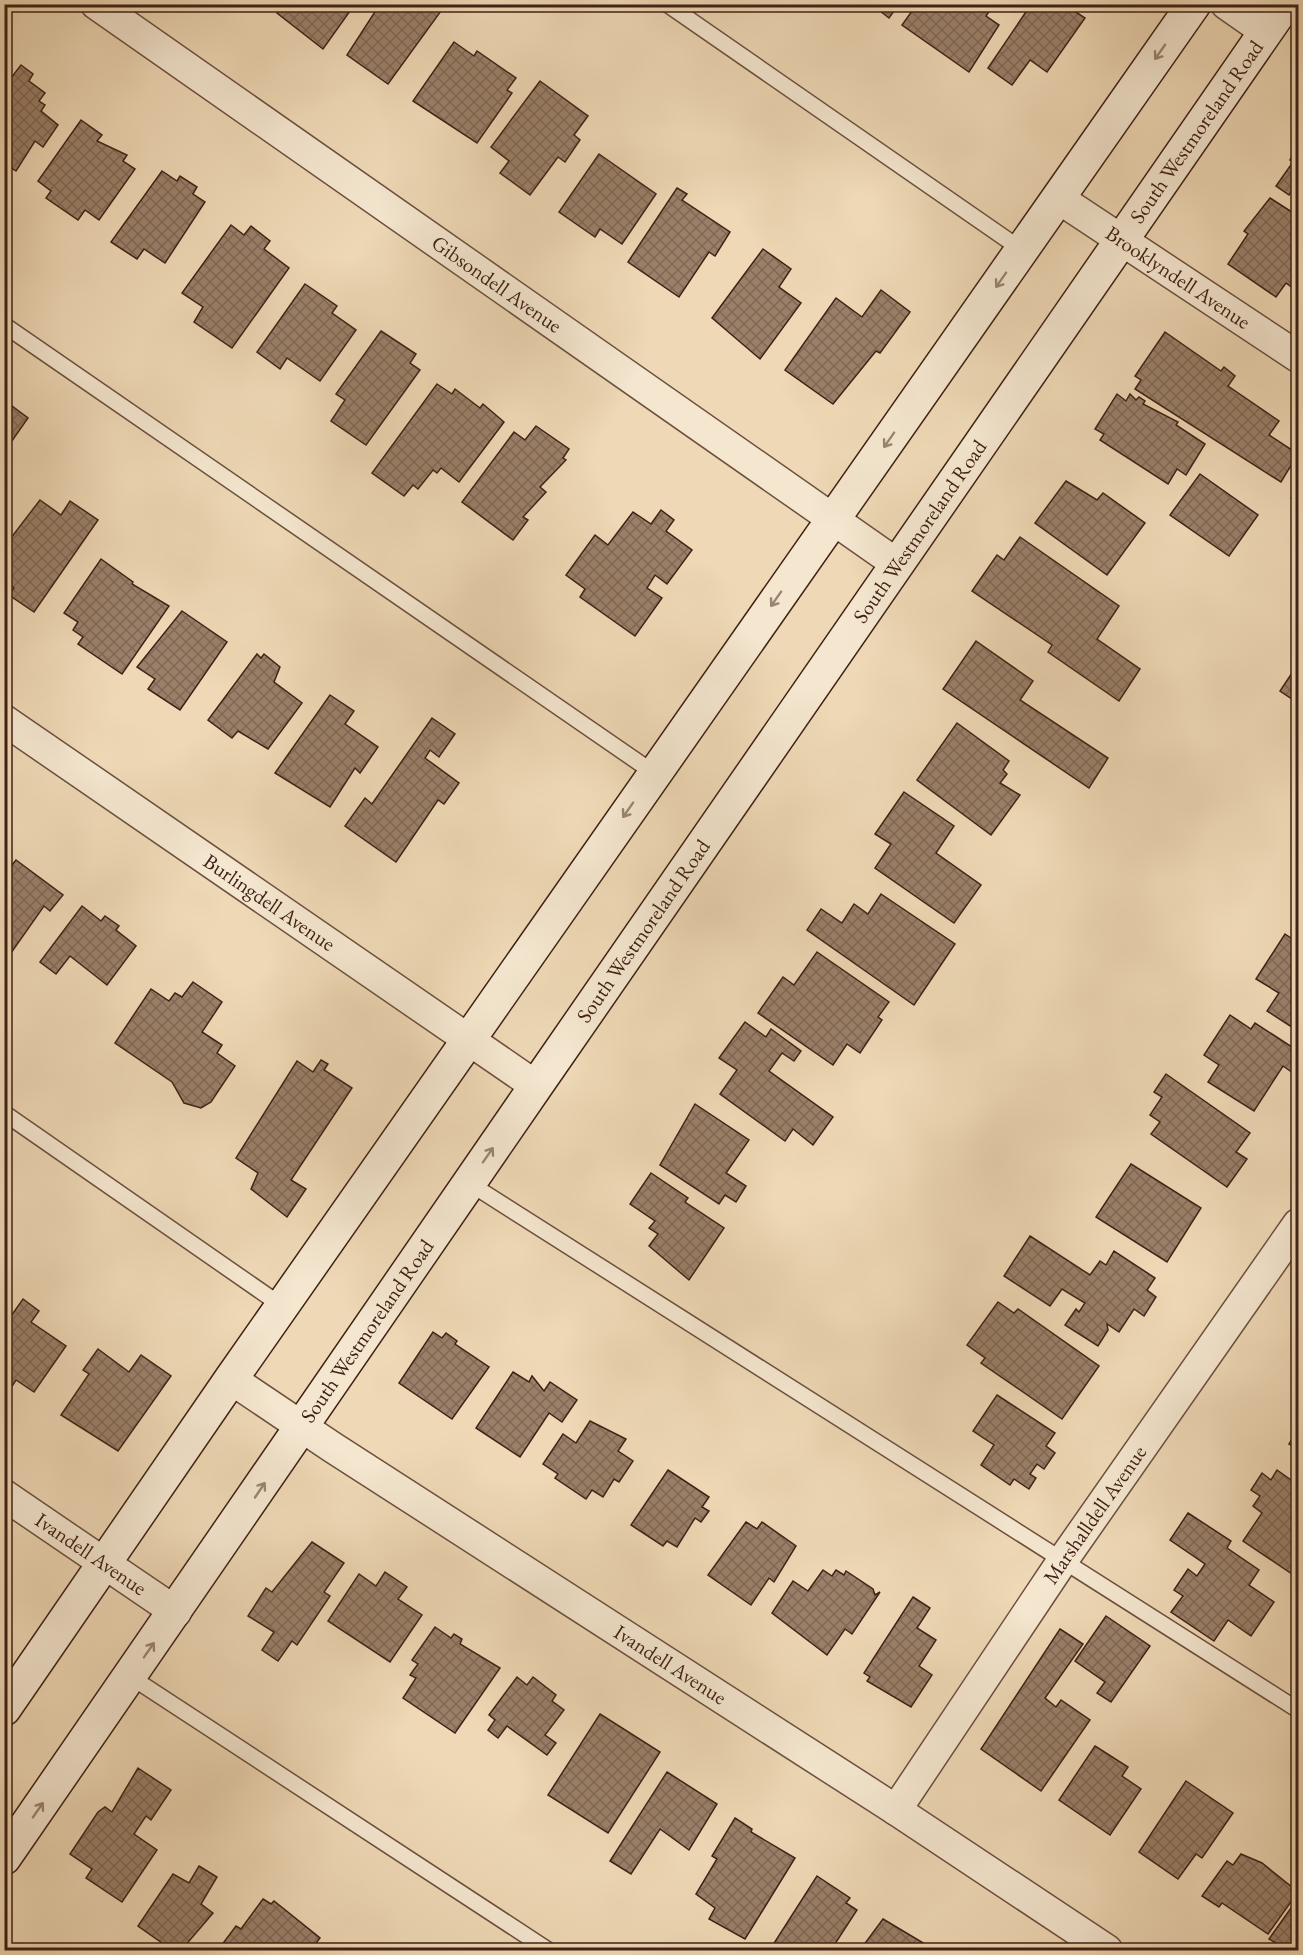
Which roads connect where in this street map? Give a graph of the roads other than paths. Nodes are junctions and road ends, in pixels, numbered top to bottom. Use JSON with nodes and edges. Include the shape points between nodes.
{"nodes":[{"id":1,"x":96,"y":4,"type":"edge"},
{"id":2,"x":667,"y":4,"type":"edge"},
{"id":3,"x":1194,"y":4,"type":"edge"},
{"id":4,"x":1226,"y":4,"type":"edge"},
{"id":5,"x":1285,"y":4,"type":"edge"},
{"id":6,"x":1266,"y":32,"type":"junction"},
{"id":7,"x":1058,"y":198,"type":"junction"},
{"id":8,"x":1122,"y":241,"type":"junction"},
{"id":9,"x":1022,"y":250,"type":"junction"},
{"id":10,"x":4,"y":325,"type":"edge"},
{"id":11,"x":1299,"y":357,"type":"edge"},
{"id":12,"x":832,"y":520,"type":"junction"},
{"id":13,"x":897,"y":564,"type":"junction"},
{"id":14,"x":4,"y":720,"type":"edge"},
{"id":15,"x":654,"y":773,"type":"junction"},
{"id":16,"x":468,"y":1040,"type":"junction"},
{"id":17,"x":536,"y":1086,"type":"junction"},
{"id":18,"x":4,"y":1113,"type":"edge"},
{"id":19,"x":469,"y":1183,"type":"junction"},
{"id":20,"x":1299,"y":1224,"type":"edge"},
{"id":21,"x":282,"y":1306,"type":"junction"},
{"id":22,"x":231,"y":1379,"type":"junction"},
{"id":23,"x":302,"y":1428,"type":"junction"},
{"id":24,"x":4,"y":1495,"type":"edge"},
{"id":25,"x":1063,"y":1560,"type":"junction"},
{"id":26,"x":104,"y":1564,"type":"junction"},
{"id":27,"x":176,"y":1612,"type":"junction"},
{"id":28,"x":131,"y":1677,"type":"junction"},
{"id":29,"x":4,"y":1709,"type":"edge"},
{"id":30,"x":1299,"y":1710,"type":"edge"},
{"id":31,"x":896,"y":1810,"type":"junction"},
{"id":32,"x":4,"y":1858,"type":"edge"},
{"id":33,"x":548,"y":1950,"type":"edge"},
{"id":34,"x":1107,"y":1950,"type":"edge"}],
"edges":[{"from":1,"to":12,"type":"street","name":"Gibsondell Avenue"},
{"from":2,"to":9,"type":"lane"},
{"from":3,"to":7,"type":"main road","one_way":true},
{"from":4,"to":6,"type":"street"},
{"from":5,"to":6,"type":"main road","name":"South Westmoreland Road"},
{"from":6,"to":8,"type":"main road","name":"South Westmoreland Road"},
{"from":7,"to":8,"type":"street","name":"Brooklyndell Avenue"},
{"from":7,"to":9,"type":"main road"},
{"from":8,"to":11,"type":"street","name":"Brooklyndell Avenue"},
{"from":8,"to":13,"type":"main road","name":"South Westmoreland Road"},
{"from":9,"to":12,"type":"main road","one_way":true},
{"from":10,"to":15,"type":"lane"},
{"from":12,"to":13,"type":"street","name":"Gibsondell Avenue"},
{"from":12,"to":15,"type":"main road","one_way":true},
{"from":13,"to":17,"type":"main road","name":"South Westmoreland Road"},
{"from":14,"to":16,"type":"street","name":"Burlingdell Avenue"},
{"from":15,"to":16,"type":"main road","one_way":true},
{"from":16,"to":17,"type":"street","name":"Burlingdell Avenue"},
{"from":16,"to":21,"type":"main road"},
{"from":19,"to":17,"type":"main road","name":"South Westmoreland Road","one_way":true},
{"from":18,"to":21,"type":"lane"},
{"from":19,"to":23,"type":"main road","name":"South Westmoreland Road"},
{"from":19,"to":25,"type":"lane"},
{"from":20,"to":25,"type":"street","name":"Marshalldell Avenue"},
{"from":21,"to":22,"type":"main road"},
{"from":22,"to":23,"type":"street","name":"Ivandell Avenue"},
{"from":22,"to":26,"type":"main road"},
{"from":27,"to":23,"type":"main road","name":"South Westmoreland Road","one_way":true},
{"from":23,"to":31,"type":"street","name":"Ivandell Avenue"},
{"from":24,"to":26,"type":"street","name":"Ivandell Avenue"},
{"from":25,"to":30,"type":"lane"},
{"from":25,"to":31,"type":"street","name":"Marshalldell Avenue"},
{"from":26,"to":27,"type":"street","name":"Ivandell Avenue"},
{"from":26,"to":29,"type":"main road"},
{"from":28,"to":27,"type":"main road","name":"South Westmoreland Road","one_way":true},
{"from":32,"to":28,"type":"main road","name":"South Westmoreland Road","one_way":true},
{"from":28,"to":33,"type":"lane"},
{"from":31,"to":34,"type":"street","name":"Ivandell Avenue"}]}
